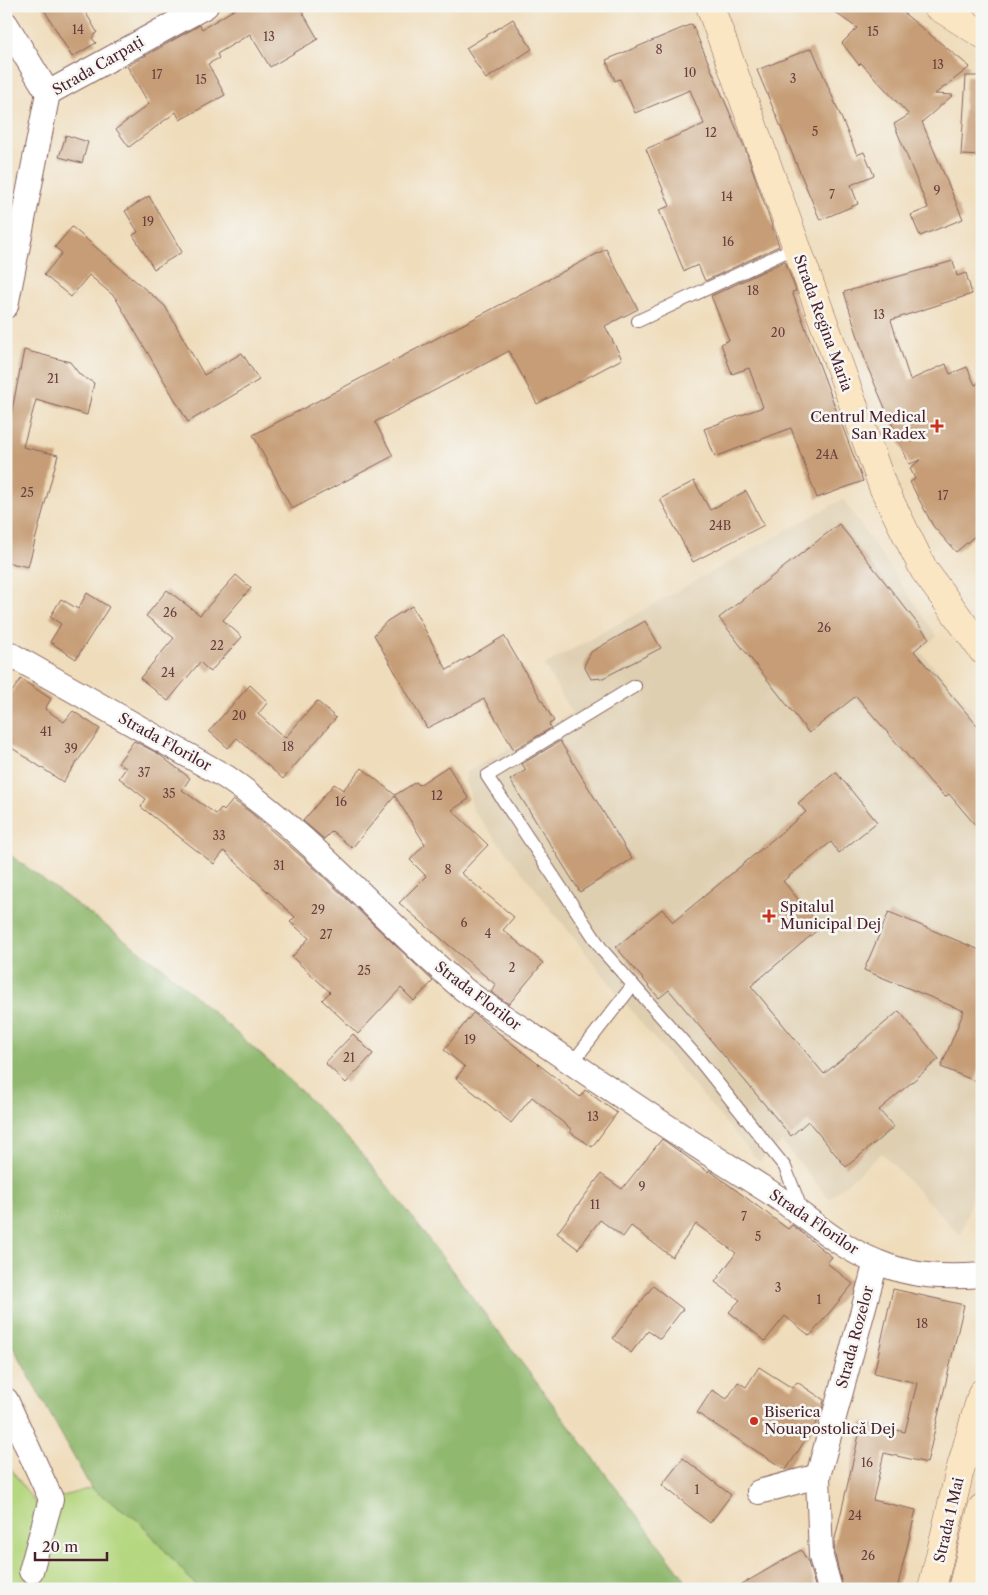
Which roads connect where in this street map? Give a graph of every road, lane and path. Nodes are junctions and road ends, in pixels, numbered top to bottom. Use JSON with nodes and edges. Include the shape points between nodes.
{"nodes":[{"id":1,"x":206,"y":6,"type":"edge"},
{"id":2,"x":710,"y":6,"type":"edge"},
{"id":3,"x":937,"y":6,"type":"edge"},
{"id":4,"x":6,"y":24,"type":"edge"},
{"id":5,"x":982,"y":34,"type":"edge"},
{"id":6,"x":48,"y":93,"type":"junction"},
{"id":7,"x":796,"y":247,"type":"junction"},
{"id":8,"x":6,"y":306,"type":"edge"},
{"id":9,"x":638,"y":321,"type":"dead end"},
{"id":10,"x":982,"y":650,"type":"edge"},
{"id":11,"x":6,"y":652,"type":"edge"},
{"id":12,"x":635,"y":686,"type":"dead end"},
{"id":13,"x":633,"y":985,"type":"junction"},
{"id":14,"x":572,"y":1063,"type":"junction"},
{"id":15,"x":805,"y":1217,"type":"junction"},
{"id":16,"x":876,"y":1262,"type":"junction"},
{"id":17,"x":982,"y":1275,"type":"edge"},
{"id":18,"x":982,"y":1393,"type":"edge"},
{"id":19,"x":6,"y":1400,"type":"edge"},
{"id":20,"x":818,"y":1476,"type":"junction"},
{"id":21,"x":759,"y":1492,"type":"dead end"},
{"id":22,"x":982,"y":1508,"type":"edge"},
{"id":23,"x":31,"y":1571,"type":"dead end"},
{"id":24,"x":830,"y":1589,"type":"edge"},
{"id":25,"x":932,"y":1589,"type":"edge"},
{"id":26,"x":962,"y":1589,"type":"edge"}],
"edges":[{"from":1,"to":6,"type":"street","name":"Strada Carpați"},
{"from":2,"to":7,"type":"street","name":"Strada Regina Maria"},
{"from":3,"to":5,"type":"street"},
{"from":4,"to":6,"type":"street"},
{"from":6,"to":8,"type":"street","name":"Strada Carpați"},
{"from":7,"to":9,"type":"lane"},
{"from":7,"to":10,"type":"street","name":"Strada Regina Maria","via":[[883,487],[924,570]]},
{"from":11,"to":14,"type":"street","name":"Strada Florilor","via":[[249,792],[285,821],[464,989]]},
{"from":12,"to":13,"type":"lane","via":[[487,776],[603,951]]},
{"from":13,"to":14,"type":"lane"},
{"from":13,"to":15,"type":"lane","via":[[696,1056],[785,1167]]},
{"from":14,"to":15,"type":"street","name":"Strada Florilor"},
{"from":15,"to":16,"type":"street","name":"Strada Florilor","via":[[849,1248]]},
{"from":16,"to":17,"type":"street","name":"Strada Florilor","via":[[909,1274],[947,1278]]},
{"from":16,"to":20,"type":"street","name":"Strada Rozelor"},
{"from":18,"to":25,"type":"street","name":"Strada 1 Mai"},
{"from":19,"to":23,"type":"street","via":[[51,1498]]},
{"from":20,"to":21,"type":"street"},
{"from":20,"to":24,"type":"street","name":"Strada Rozelor","via":[[821,1557]]},
{"from":22,"to":26,"type":"street","name":"Strada 1 Mai"}]}
